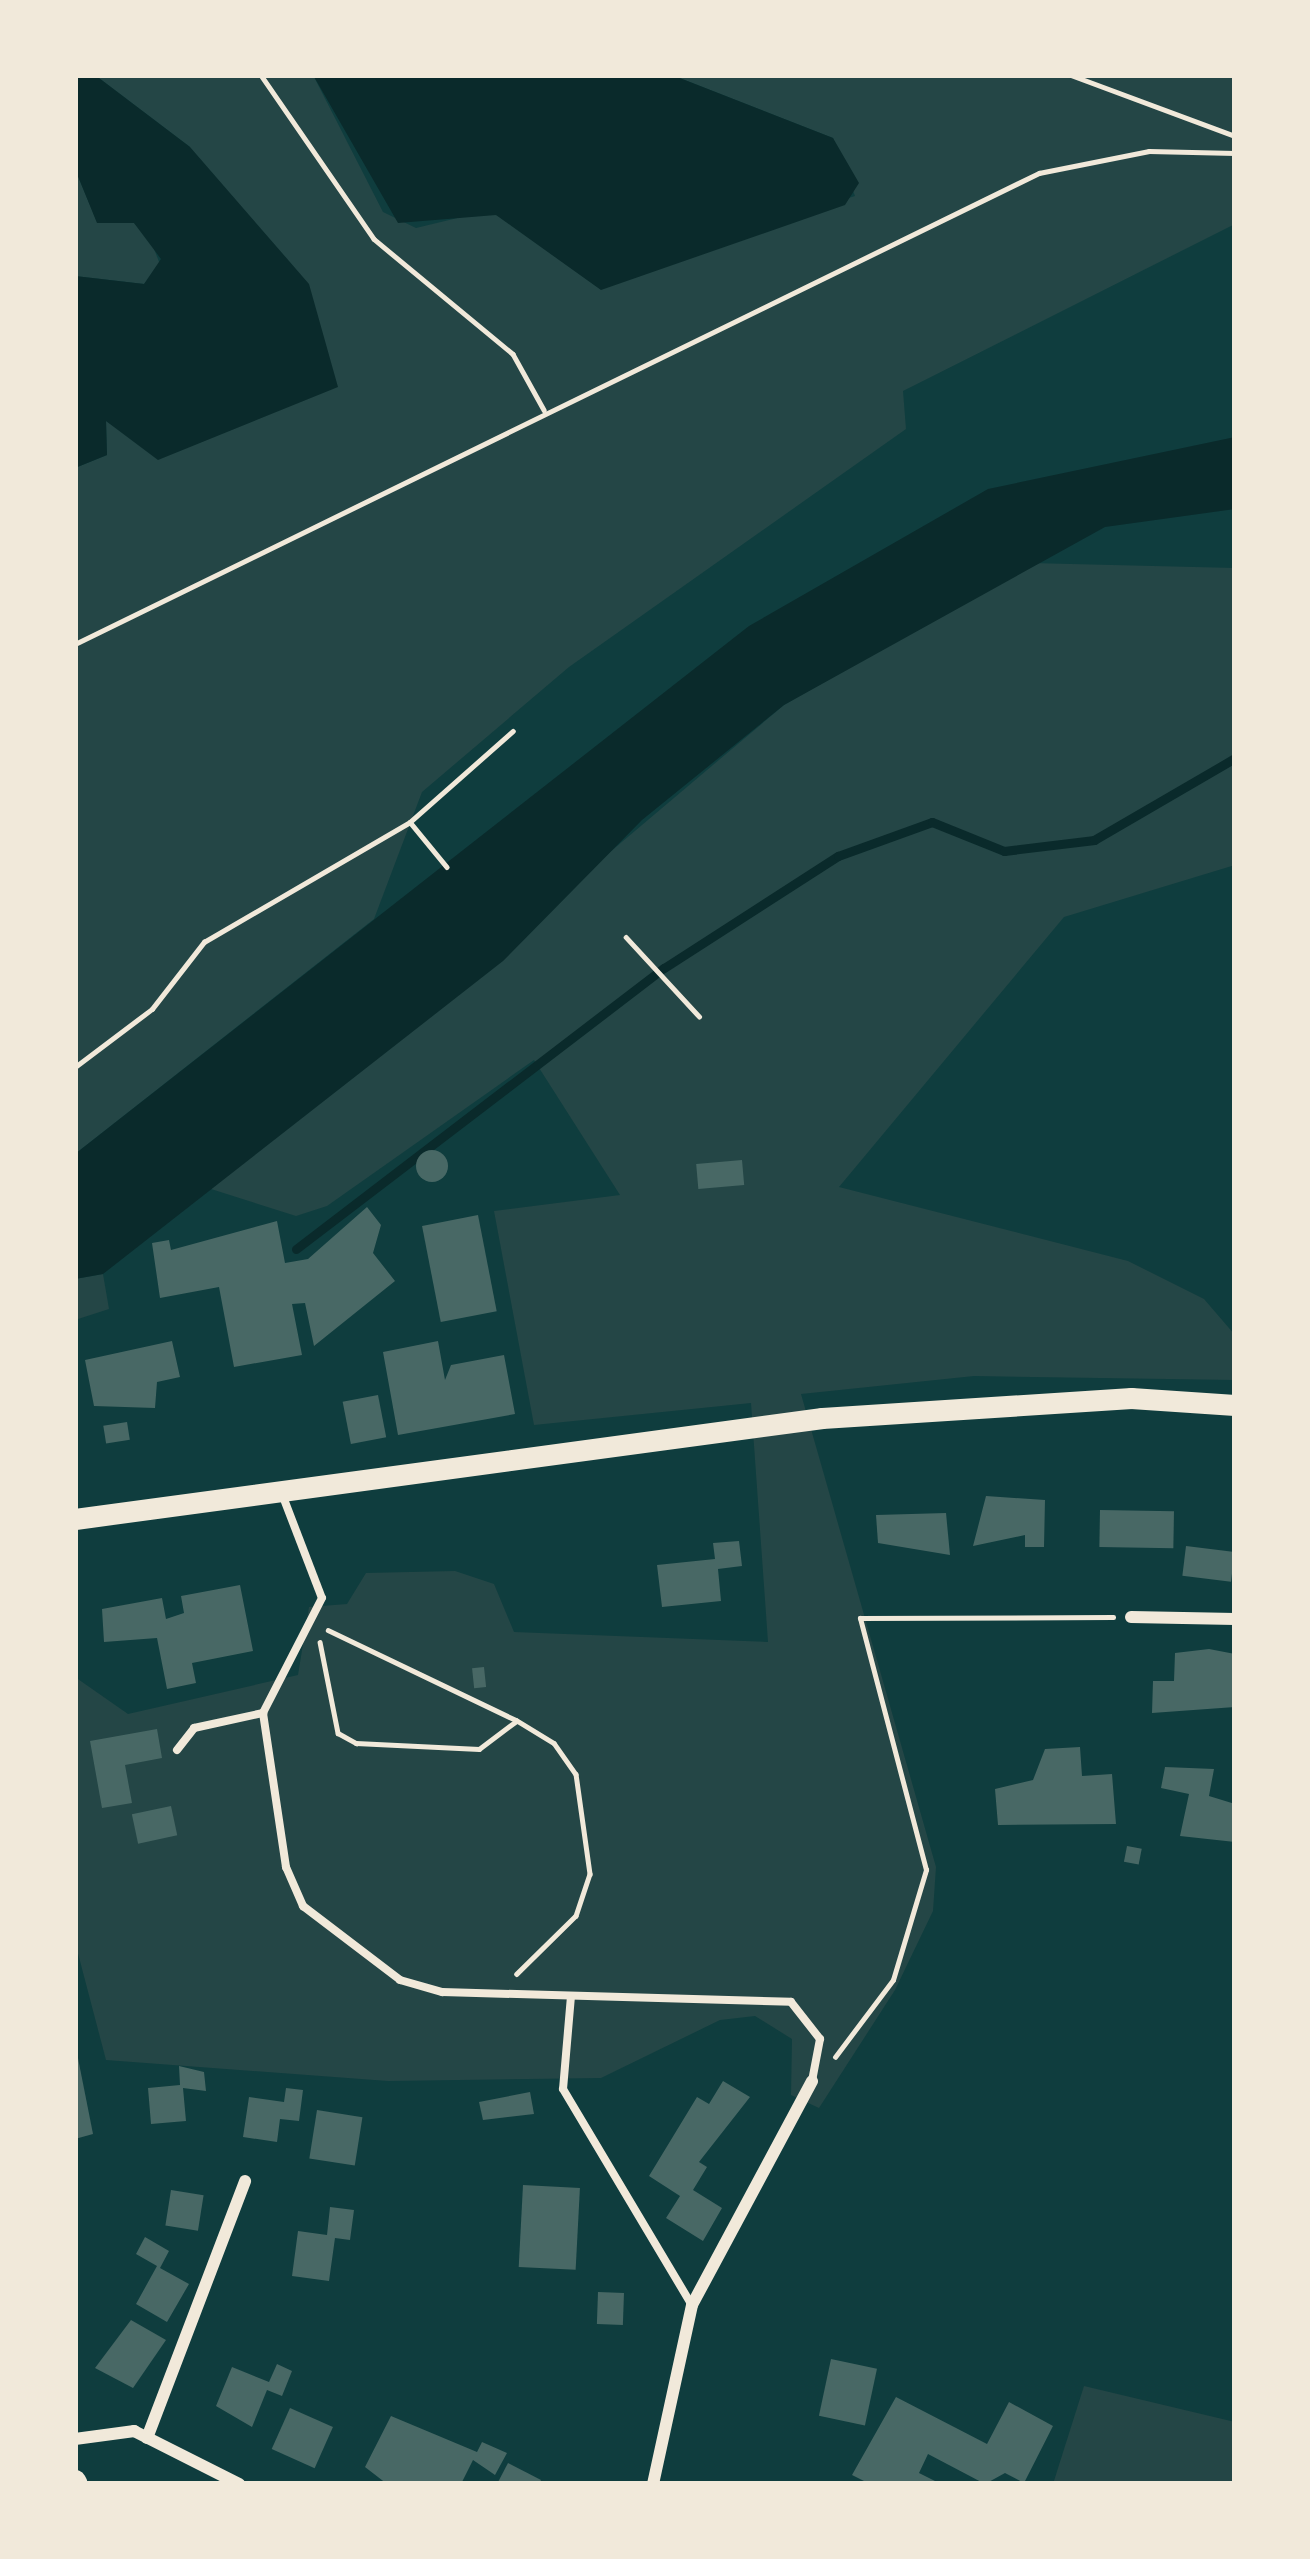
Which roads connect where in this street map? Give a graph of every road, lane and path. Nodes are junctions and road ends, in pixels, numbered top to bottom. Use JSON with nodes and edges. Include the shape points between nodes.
{"nodes":[{"id":1,"x":261,"y":75,"type":"edge"},
{"id":2,"x":1071,"y":75,"type":"edge"},
{"id":3,"x":1235,"y":136,"type":"edge"},
{"id":4,"x":1235,"y":154,"type":"edge"},
{"id":5,"x":544,"y":410,"type":"junction"},
{"id":6,"x":75,"y":644,"type":"edge"},
{"id":7,"x":513,"y":730,"type":"dead end"},
{"id":8,"x":410,"y":822,"type":"junction"},
{"id":9,"x":447,"y":867,"type":"dead end"},
{"id":10,"x":626,"y":937,"type":"dead end"},
{"id":11,"x":699,"y":1016,"type":"dead end"},
{"id":12,"x":75,"y":1067,"type":"edge"},
{"id":13,"x":1235,"y":1405,"type":"edge"},
{"id":14,"x":281,"y":1492,"type":"junction"},
{"id":15,"x":75,"y":1519,"type":"edge"},
{"id":16,"x":1131,"y":1617,"type":"joint"},
{"id":17,"x":316,"y":1618,"type":"junction"},
{"id":18,"x":1235,"y":1619,"type":"edge"},
{"id":19,"x":262,"y":1713,"type":"junction"},
{"id":20,"x":516,"y":1720,"type":"junction"},
{"id":21,"x":177,"y":1750,"type":"dead end"},
{"id":22,"x":508,"y":1996,"type":"junction"},
{"id":23,"x":571,"y":1996,"type":"junction"},
{"id":24,"x":812,"y":2081,"type":"junction"},
{"id":25,"x":245,"y":2181,"type":"dead end"},
{"id":26,"x":692,"y":2305,"type":"junction"},
{"id":27,"x":147,"y":2438,"type":"junction"},
{"id":28,"x":75,"y":2439,"type":"edge"},
{"id":29,"x":239,"y":2484,"type":"edge"},
{"id":30,"x":653,"y":2484,"type":"edge"}],
"edges":[{"from":1,"to":5,"type":"path","via":[[374,239],[513,354]]},
{"from":2,"to":3,"type":"path"},
{"from":4,"to":5,"type":"path","via":[[1149,151],[1039,173]]},
{"from":5,"to":6,"type":"path"},
{"from":7,"to":8,"type":"path"},
{"from":8,"to":9,"type":"path"},
{"from":8,"to":12,"type":"path","via":[[204,942],[141,1019]]},
{"from":10,"to":11,"type":"path"},
{"from":13,"to":14,"type":"main road","via":[[974,1403]]},
{"from":14,"to":15,"type":"main road"},
{"from":14,"to":17,"type":"lane","via":[[318,1575]]},
{"from":16,"to":18,"type":"street"},
{"from":16,"to":24,"type":"path","via":[[860,1618],[926,1870],[892,1980]]},
{"from":17,"to":19,"type":"lane"},
{"from":17,"to":20,"type":"path","via":[[342,1643]]},
{"from":17,"to":20,"type":"path","via":[[338,1733],[356,1743],[479,1749]]},
{"from":19,"to":21,"type":"lane","via":[[194,1728]]},
{"from":19,"to":22,"type":"lane","via":[[286,1867],[303,1906],[400,1979]]},
{"from":20,"to":22,"type":"path","via":[[554,1743],[576,1774],[590,1874],[576,1916]]},
{"from":22,"to":23,"type":"lane"},
{"from":23,"to":24,"type":"lane","via":[[791,2002],[820,2039]]},
{"from":23,"to":26,"type":"lane","via":[[563,2090]]},
{"from":24,"to":26,"type":"street"},
{"from":25,"to":27,"type":"street","via":[[213,2287]]},
{"from":26,"to":30,"type":"street"},
{"from":27,"to":28,"type":"street","via":[[119,2429]]},
{"from":27,"to":29,"type":"street"}]}
